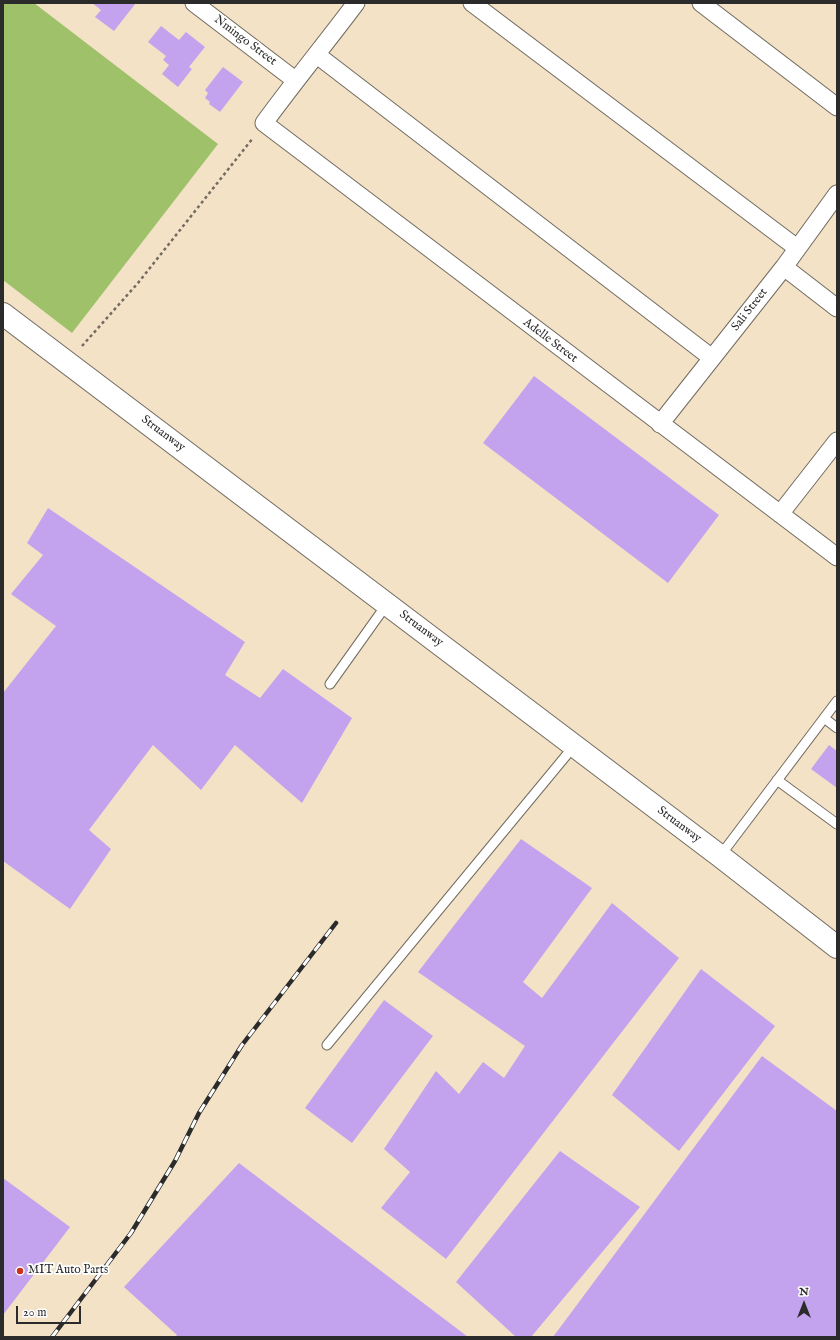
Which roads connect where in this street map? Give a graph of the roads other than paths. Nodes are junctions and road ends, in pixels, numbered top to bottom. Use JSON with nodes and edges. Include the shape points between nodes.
{"nodes":[{"id":1,"x":194,"y":3,"type":"edge"},
{"id":2,"x":356,"y":3,"type":"edge"},
{"id":3,"x":472,"y":3,"type":"edge"},
{"id":4,"x":701,"y":3,"type":"edge"},
{"id":5,"x":317,"y":55,"type":"junction"},
{"id":6,"x":295,"y":80,"type":"junction"},
{"id":7,"x":837,"y":107,"type":"edge"},
{"id":8,"x":837,"y":194,"type":"edge"},
{"id":9,"x":797,"y":248,"type":"junction"},
{"id":10,"x":784,"y":267,"type":"junction"},
{"id":11,"x":837,"y":308,"type":"edge"},
{"id":12,"x":3,"y":314,"type":"edge"},
{"id":13,"x":712,"y":358,"type":"junction"},
{"id":14,"x":660,"y":424,"type":"junction"},
{"id":15,"x":837,"y":441,"type":"edge"},
{"id":16,"x":780,"y":514,"type":"junction"},
{"id":17,"x":837,"y":557,"type":"edge"},
{"id":18,"x":387,"y":604,"type":"junction"},
{"id":19,"x":330,"y":684,"type":"dead end"},
{"id":20,"x":837,"y":701,"type":"edge"},
{"id":21,"x":824,"y":718,"type":"junction"},
{"id":22,"x":837,"y":728,"type":"edge"},
{"id":23,"x":574,"y":746,"type":"junction"},
{"id":24,"x":777,"y":780,"type":"junction"},
{"id":25,"x":837,"y":824,"type":"edge"},
{"id":26,"x":720,"y":856,"type":"junction"},
{"id":27,"x":837,"y":947,"type":"edge"},
{"id":28,"x":327,"y":1045,"type":"dead end"}],
"edges":[{"from":1,"to":6,"type":"street","name":"Nmingo Street"},
{"from":2,"to":5,"type":"street"},
{"from":3,"to":9,"type":"street"},
{"from":4,"to":7,"type":"street"},
{"from":5,"to":6,"type":"street"},
{"from":5,"to":13,"type":"street"},
{"from":6,"to":14,"type":"street","name":"Adelle Street","via":[[264,123]]},
{"from":8,"to":9,"type":"street","name":"Sali Street"},
{"from":9,"to":10,"type":"street","name":"Sali Street"},
{"from":10,"to":11,"type":"street"},
{"from":10,"to":13,"type":"street","name":"Sali Street"},
{"from":12,"to":18,"type":"street","name":"Struanway"},
{"from":13,"to":14,"type":"street","name":"Sali Street"},
{"from":14,"to":16,"type":"street","name":"Adelle Street"},
{"from":15,"to":16,"type":"street"},
{"from":16,"to":17,"type":"street","name":"Adelle Street"},
{"from":18,"to":19,"type":"lane"},
{"from":18,"to":23,"type":"street","name":"Struanway"},
{"from":20,"to":21,"type":"lane"},
{"from":21,"to":22,"type":"lane"},
{"from":21,"to":24,"type":"lane"},
{"from":23,"to":26,"type":"street","name":"Struanway"},
{"from":23,"to":28,"type":"lane"},
{"from":24,"to":25,"type":"lane"},
{"from":24,"to":26,"type":"lane"},
{"from":26,"to":27,"type":"street","name":"Struanway"}]}
